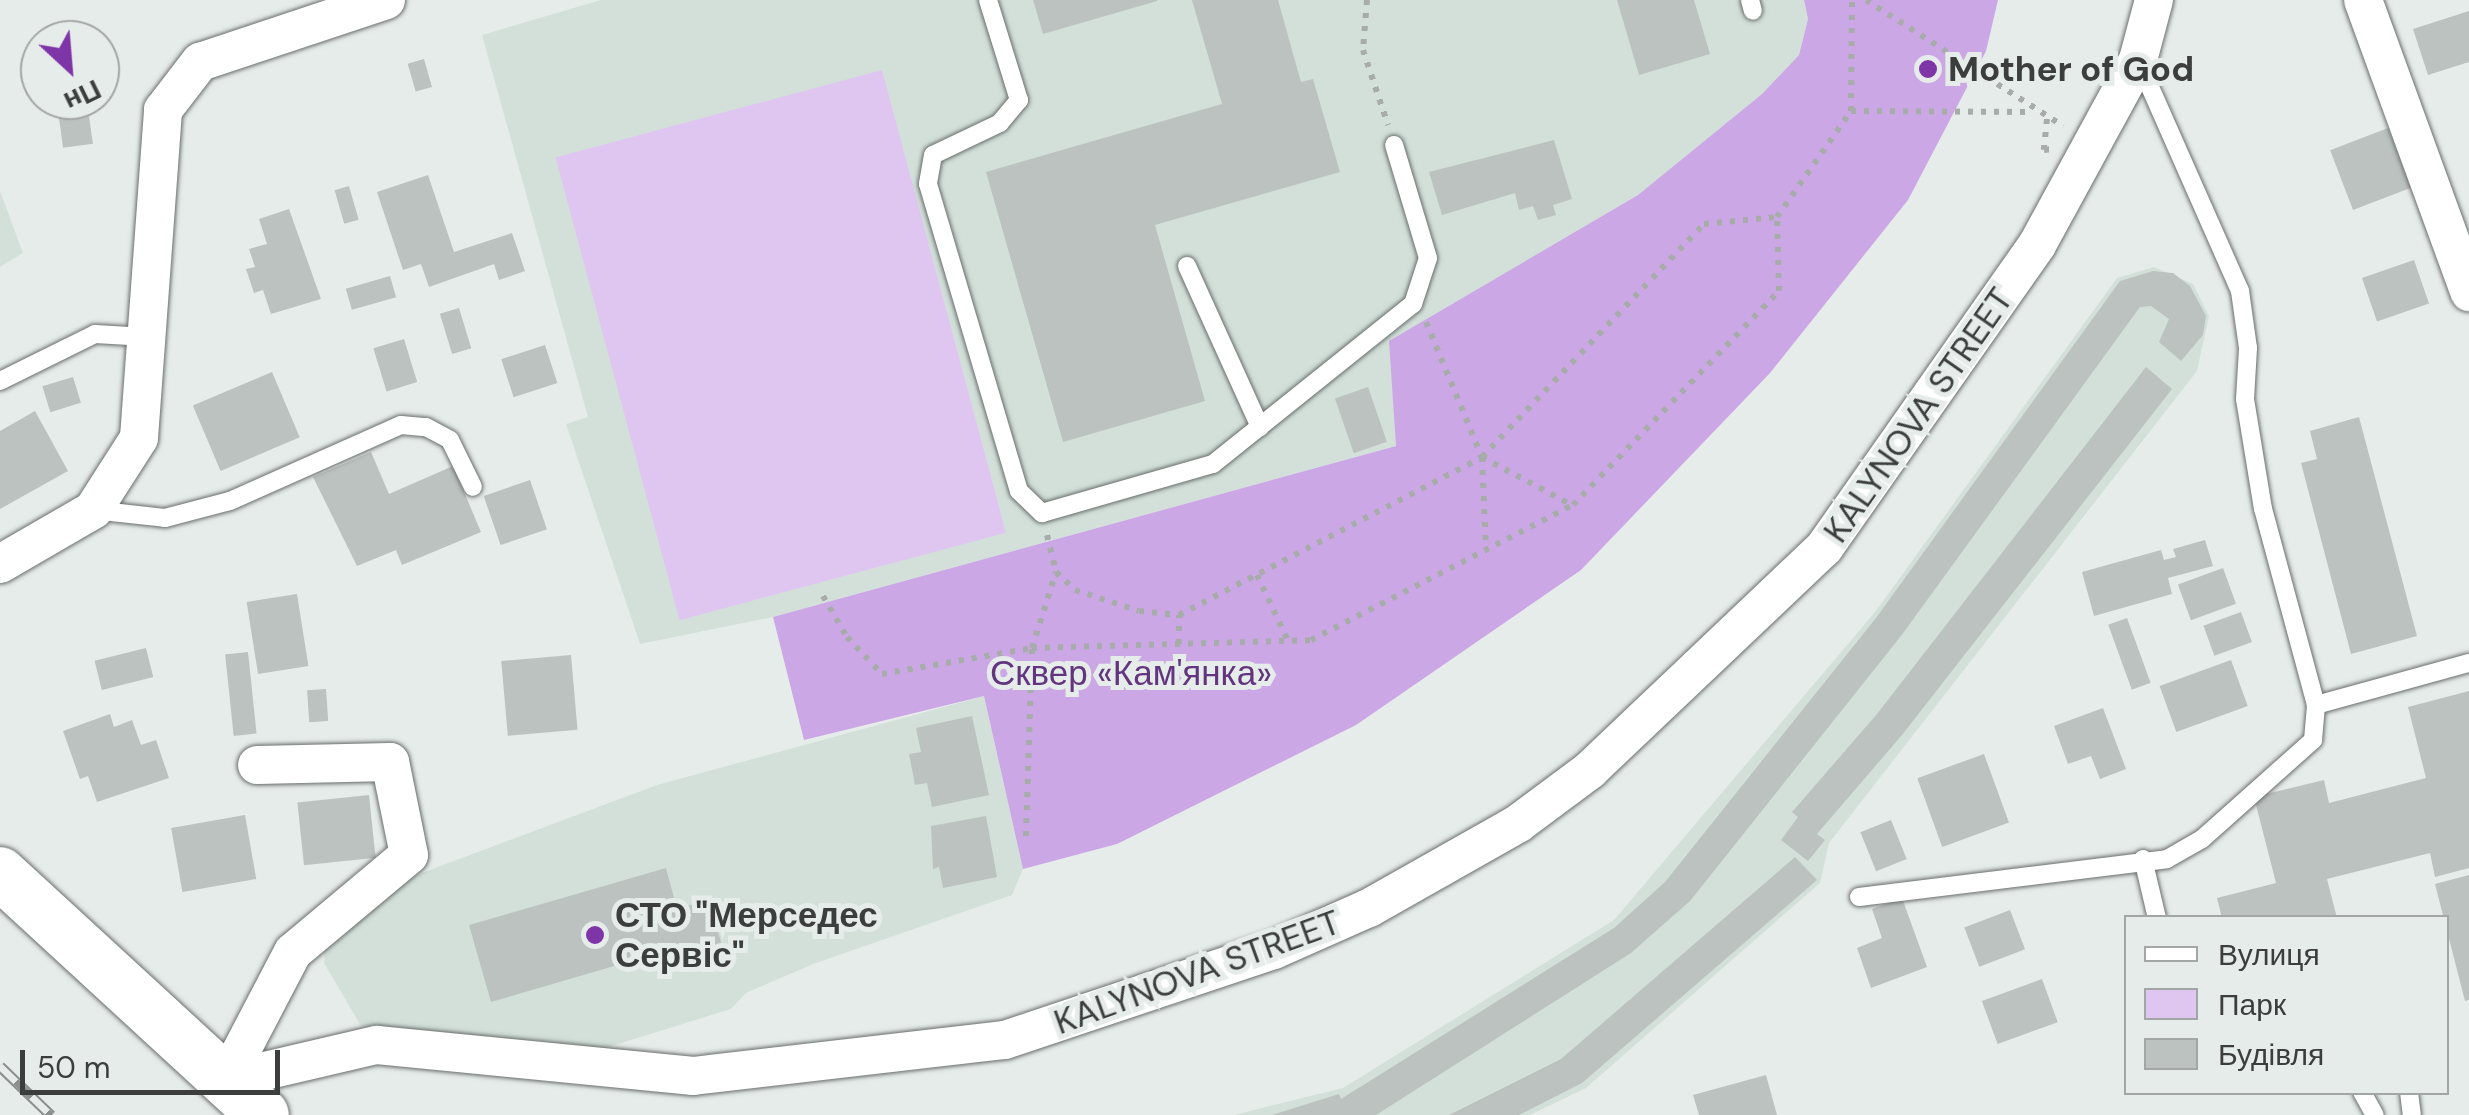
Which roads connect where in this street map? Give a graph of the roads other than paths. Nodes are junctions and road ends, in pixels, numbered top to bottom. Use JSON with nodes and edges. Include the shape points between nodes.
{"nodes":[{"id":1,"x":386,"y":0,"type":"edge"},
{"id":2,"x":988,"y":0,"type":"edge"},
{"id":3,"x":2154,"y":0,"type":"edge"},
{"id":4,"x":2363,"y":0,"type":"edge"},
{"id":5,"x":2138,"y":60,"type":"junction"},
{"id":6,"x":1394,"y":145,"type":"road end"},
{"id":7,"x":1187,"y":266,"type":"dead end"},
{"id":8,"x":2469,"y":292,"type":"edge"},
{"id":9,"x":147,"y":337,"type":"junction"},
{"id":10,"x":0,"y":380,"type":"edge"},
{"id":11,"x":1260,"y":427,"type":"junction"},
{"id":12,"x":472,"y":487,"type":"dead end"},
{"id":13,"x":94,"y":510,"type":"junction"},
{"id":14,"x":0,"y":564,"type":"edge"},
{"id":15,"x":2469,"y":663,"type":"edge"},
{"id":16,"x":2316,"y":705,"type":"junction"},
{"id":17,"x":257,"y":765,"type":"dead end"},
{"id":18,"x":2143,"y":859,"type":"junction"},
{"id":19,"x":0,"y":873,"type":"edge"},
{"id":20,"x":1859,"y":896,"type":"dead end"},
{"id":21,"x":2156,"y":915,"type":"edge"},
{"id":22,"x":226,"y":1080,"type":"junction"},
{"id":23,"x":263,"y":1115,"type":"edge"}],
"edges":[{"from":1,"to":9,"type":"street","via":[[200,62],[163,110]]},
{"from":2,"to":11,"type":"lane","via":[[1019,100],[1000,124],[934,155],[928,184],[1019,491],[1042,513],[1212,464]]},
{"from":3,"to":5,"type":"street","name":"KALYNOVA STREET"},
{"from":4,"to":8,"type":"street"},
{"from":5,"to":16,"type":"lane","via":[[2240,292],[2245,399],[2264,508]]},
{"from":5,"to":22,"type":"street","name":"KALYNOVA STREET","via":[[2037,245],[1824,548],[1590,770],[1519,823],[1370,908],[1274,950],[1005,1040],[694,1076],[378,1046]]},
{"from":6,"to":11,"type":"lane","via":[[1428,258],[1416,300]]},
{"from":7,"to":11,"type":"lane"},
{"from":9,"to":10,"type":"lane","via":[[95,334]]},
{"from":9,"to":13,"type":"street","via":[[139,438]]},
{"from":12,"to":13,"type":"lane","via":[[450,440],[426,427],[400,425],[230,501],[165,518]]},
{"from":13,"to":14,"type":"street"},
{"from":15,"to":16,"type":"lane"},
{"from":16,"to":18,"type":"lane","via":[[2313,740],[2202,839],[2167,858]]},
{"from":17,"to":22,"type":"street","via":[[390,762],[409,854],[293,952]]},
{"from":18,"to":20,"type":"lane"},
{"from":18,"to":21,"type":"lane"},
{"from":19,"to":22,"type":"main road"},
{"from":22,"to":23,"type":"main road"}]}
